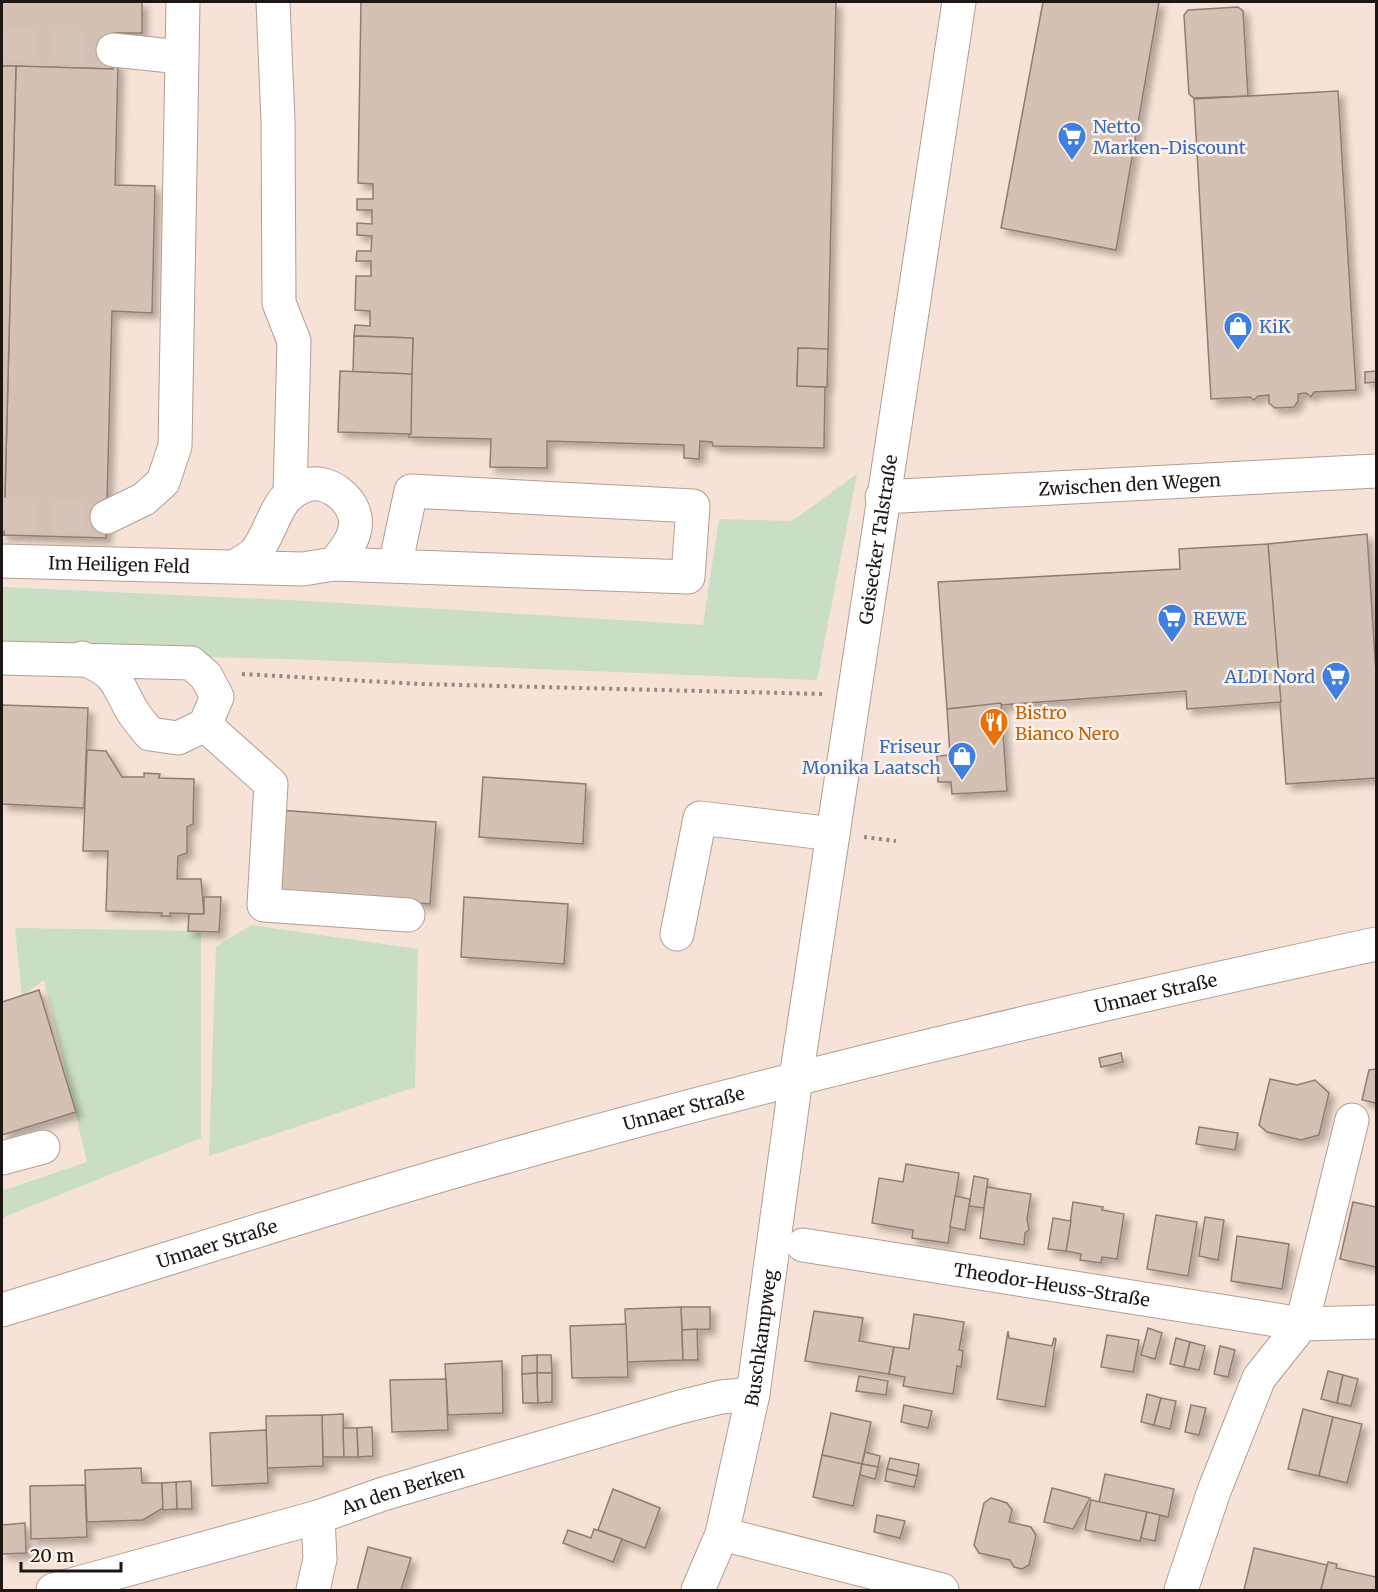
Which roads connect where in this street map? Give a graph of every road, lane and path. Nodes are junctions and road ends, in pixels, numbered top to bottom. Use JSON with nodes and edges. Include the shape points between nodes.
{"nodes":[{"id":1,"x":183,"y":2,"type":"edge"},
{"id":2,"x":273,"y":2,"type":"edge"},
{"id":3,"x":959,"y":2,"type":"edge"},
{"id":4,"x":113,"y":50,"type":"tunnel mouth"},
{"id":5,"x":181,"y":57,"type":"junction"},
{"id":6,"x":1377,"y":471,"type":"edge"},
{"id":7,"x":290,"y":494,"type":"junction"},
{"id":8,"x":882,"y":497,"type":"junction"},
{"id":9,"x":107,"y":517,"type":"tunnel mouth"},
{"id":10,"x":2,"y":561,"type":"edge"},
{"id":11,"x":334,"y":564,"type":"junction"},
{"id":12,"x":236,"y":566,"type":"junction"},
{"id":13,"x":395,"y":566,"type":"junction"},
{"id":14,"x":2,"y":658,"type":"edge"},
{"id":15,"x":82,"y":658,"type":"junction"},
{"id":16,"x":200,"y":671,"type":"junction"},
{"id":17,"x":856,"y":695,"type":"junction"},
{"id":18,"x":205,"y":724,"type":"junction"},
{"id":19,"x":833,"y":834,"type":"junction"},
{"id":20,"x":408,"y":915,"type":"dead end"},
{"id":21,"x":677,"y":934,"type":"dead end"},
{"id":22,"x":1377,"y":944,"type":"edge"},
{"id":23,"x":796,"y":1078,"type":"junction"},
{"id":24,"x":1352,"y":1120,"type":"dead end"},
{"id":25,"x":43,"y":1146,"type":"dead end"},
{"id":26,"x":2,"y":1158,"type":"edge"},
{"id":27,"x":803,"y":1245,"type":"dead end"},
{"id":28,"x":2,"y":1310,"type":"edge"},
{"id":29,"x":1377,"y":1322,"type":"edge"},
{"id":30,"x":1302,"y":1324,"type":"junction"},
{"id":31,"x":753,"y":1394,"type":"junction"},
{"id":32,"x":318,"y":1517,"type":"junction"},
{"id":33,"x":722,"y":1534,"type":"junction"},
{"id":34,"x":53,"y":1590,"type":"edge"},
{"id":35,"x":313,"y":1590,"type":"edge"},
{"id":36,"x":698,"y":1590,"type":"edge"},
{"id":37,"x":936,"y":1590,"type":"edge"},
{"id":38,"x":1181,"y":1590,"type":"edge"}],
"edges":[{"from":1,"to":5,"type":"street"},
{"from":2,"to":7,"type":"street","via":[[279,303],[294,341]]},
{"from":3,"to":8,"type":"street","name":"Geisecker Talstraße"},
{"from":4,"to":5,"type":"street"},
{"from":5,"to":9,"type":"street","via":[[175,446],[163,482],[144,499]]},
{"from":6,"to":8,"type":"street","name":"Zwischen den Wegen"},
{"from":7,"to":11,"type":"street","via":[[309,484],[333,488],[351,504],[356,526],[348,546]]},
{"from":7,"to":12,"type":"street","via":[[273,514],[255,554]]},
{"from":8,"to":17,"type":"street","name":"Geisecker Talstraße"},
{"from":10,"to":12,"type":"street","name":"Im Heiligen Feld"},
{"from":11,"to":12,"type":"street","name":"Im Heiligen Feld","via":[[303,569]]},
{"from":11,"to":13,"type":"street","name":"Im Heiligen Feld"},
{"from":13,"to":13,"type":"street","name":"Im Heiligen Feld","via":[[688,577],[693,506],[411,491]]},
{"from":14,"to":15,"type":"street"},
{"from":15,"to":16,"type":"street","via":[[191,663]]},
{"from":15,"to":18,"type":"street","via":[[102,666],[118,681],[131,709],[150,734],[178,738]]},
{"from":16,"to":17,"type":"path","via":[[420,684]]},
{"from":16,"to":18,"type":"street","via":[[216,697]]},
{"from":17,"to":19,"type":"street","name":"Geisecker Talstraße"},
{"from":18,"to":20,"type":"street","via":[[271,784],[264,905]]},
{"from":19,"to":21,"type":"street","via":[[699,818]]},
{"from":19,"to":23,"type":"street","name":"Geisecker Talstraße"},
{"from":22,"to":23,"type":"street","name":"Unnaer Straße"},
{"from":23,"to":28,"type":"street","name":"Unnaer Straße","via":[[484,1162]]},
{"from":23,"to":31,"type":"street","name":"Buschkampweg"},
{"from":24,"to":30,"type":"street"},
{"from":25,"to":26,"type":"street"},
{"from":27,"to":30,"type":"street","name":"Theodor-Heuss-Straße"},
{"from":29,"to":30,"type":"street","name":"Theodor-Heuss-Straße"},
{"from":30,"to":38,"type":"street","via":[[1259,1378],[1214,1491]]},
{"from":31,"to":32,"type":"street","name":"An den Berken","via":[[680,1407],[383,1494]]},
{"from":31,"to":33,"type":"street","name":"Buschkampweg"},
{"from":32,"to":34,"type":"street","name":"An den Berken"},
{"from":32,"to":35,"type":"street","via":[[320,1559]]},
{"from":33,"to":36,"type":"street","name":"Buschkampweg"},
{"from":33,"to":37,"type":"street"}]}
